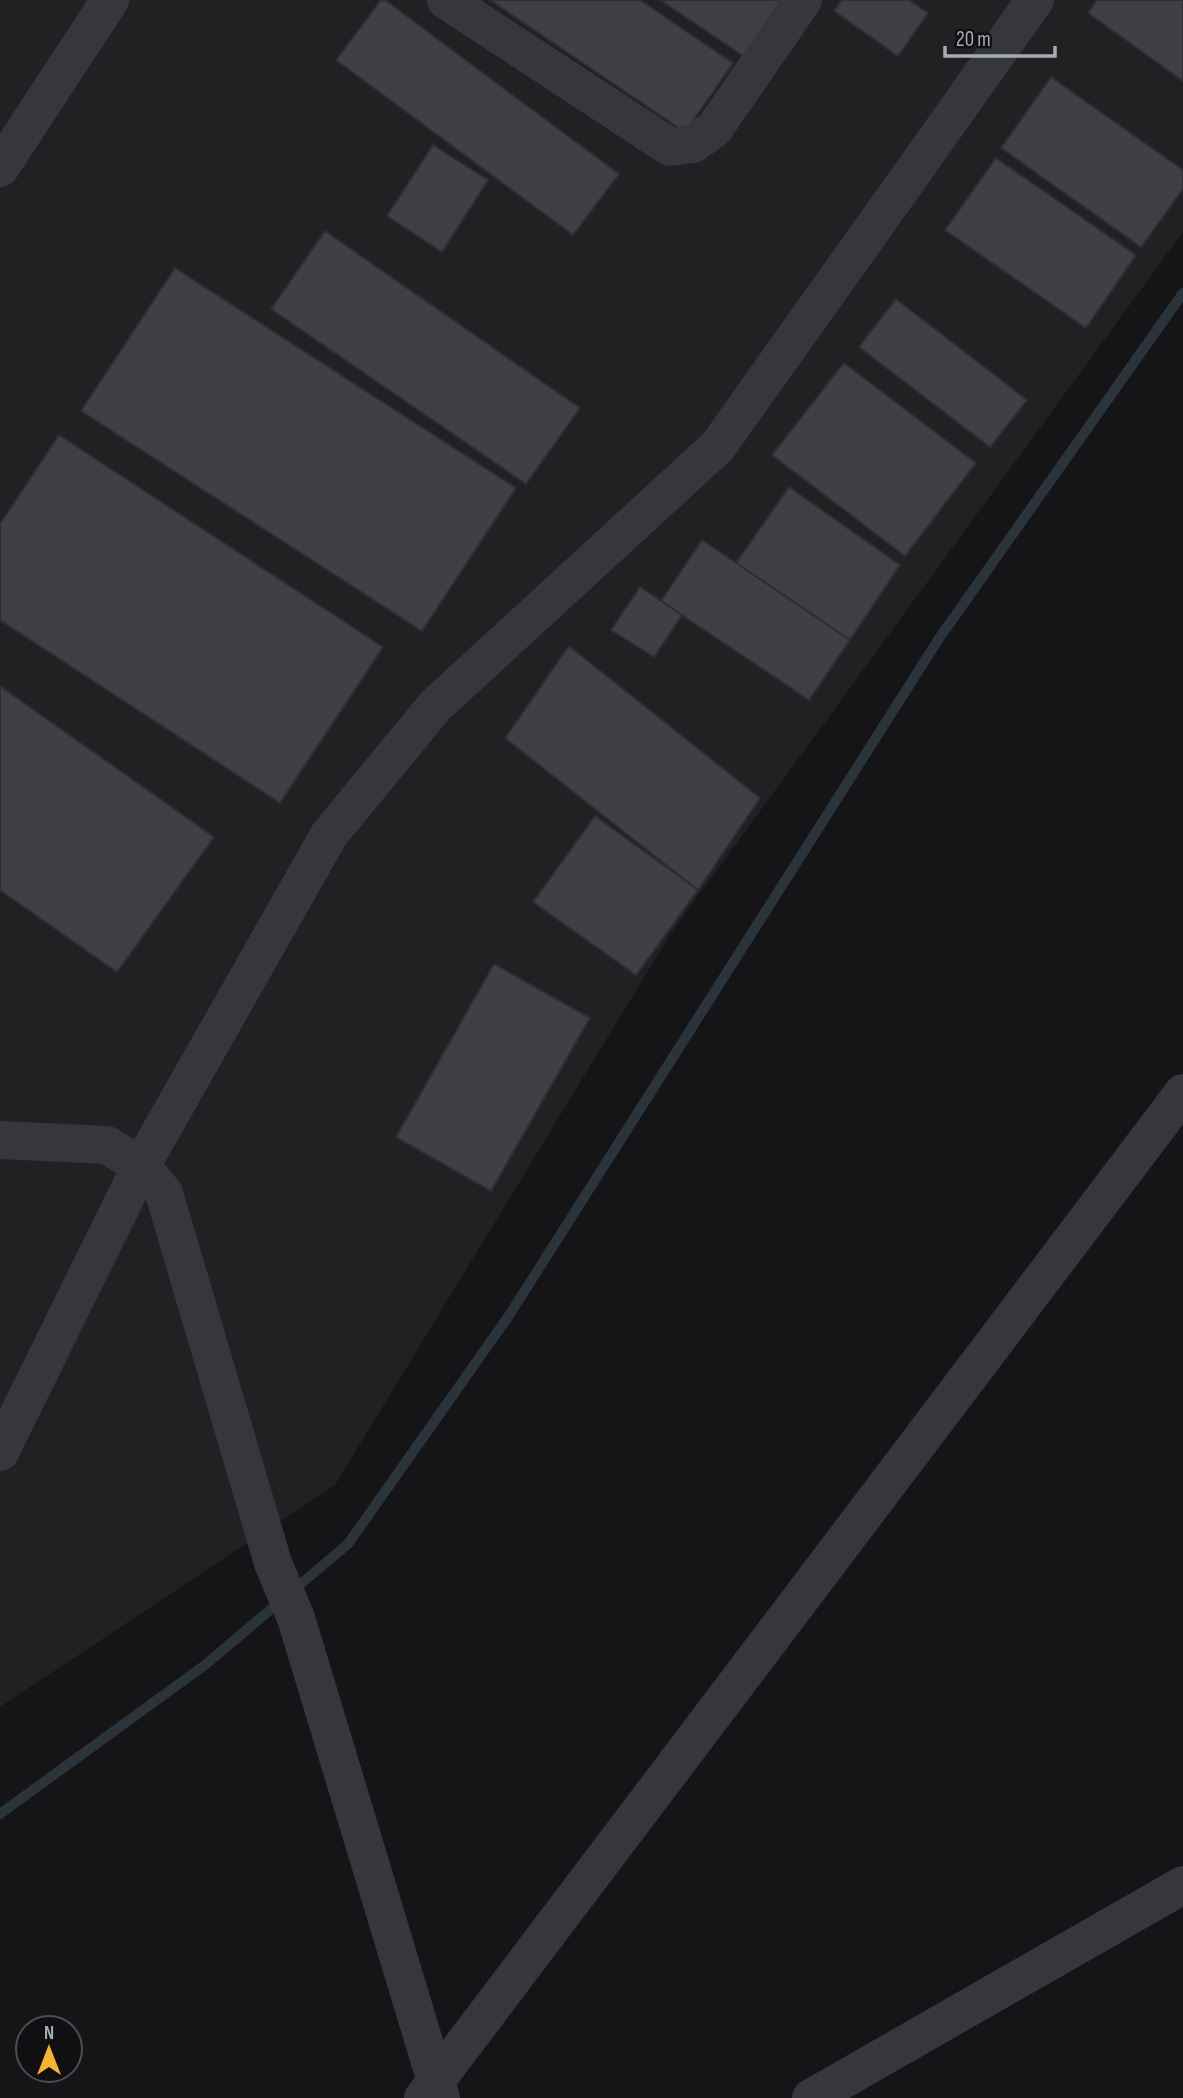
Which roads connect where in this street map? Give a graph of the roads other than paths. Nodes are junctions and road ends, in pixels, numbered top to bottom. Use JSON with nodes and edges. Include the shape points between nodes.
{"nodes":[{"id":1,"x":110,"y":0,"type":"edge"},
{"id":2,"x":446,"y":0,"type":"edge"},
{"id":3,"x":803,"y":0,"type":"edge"},
{"id":4,"x":1035,"y":0,"type":"edge"},
{"id":5,"x":0,"y":168,"type":"edge"},
{"id":6,"x":1183,"y":1093,"type":"edge"},
{"id":7,"x":0,"y":1140,"type":"edge"},
{"id":8,"x":141,"y":1166,"type":"junction"},
{"id":9,"x":0,"y":1452,"type":"edge"},
{"id":10,"x":1183,"y":1885,"type":"edge"},
{"id":11,"x":434,"y":2093,"type":"edge"},
{"id":12,"x":811,"y":2098,"type":"edge"}],
"edges":[{"from":1,"to":5,"type":"street"},
{"from":2,"to":3,"type":"street","via":[[670,147],[693,144],[714,130]]},
{"from":4,"to":8,"type":"street","via":[[718,446],[435,706],[330,835]]},
{"from":6,"to":11,"type":"street"},
{"from":7,"to":8,"type":"street","via":[[107,1145]]},
{"from":8,"to":9,"type":"street"},
{"from":8,"to":11,"type":"street","via":[[164,1193],[273,1563],[296,1618]]},
{"from":10,"to":12,"type":"street"}]}
